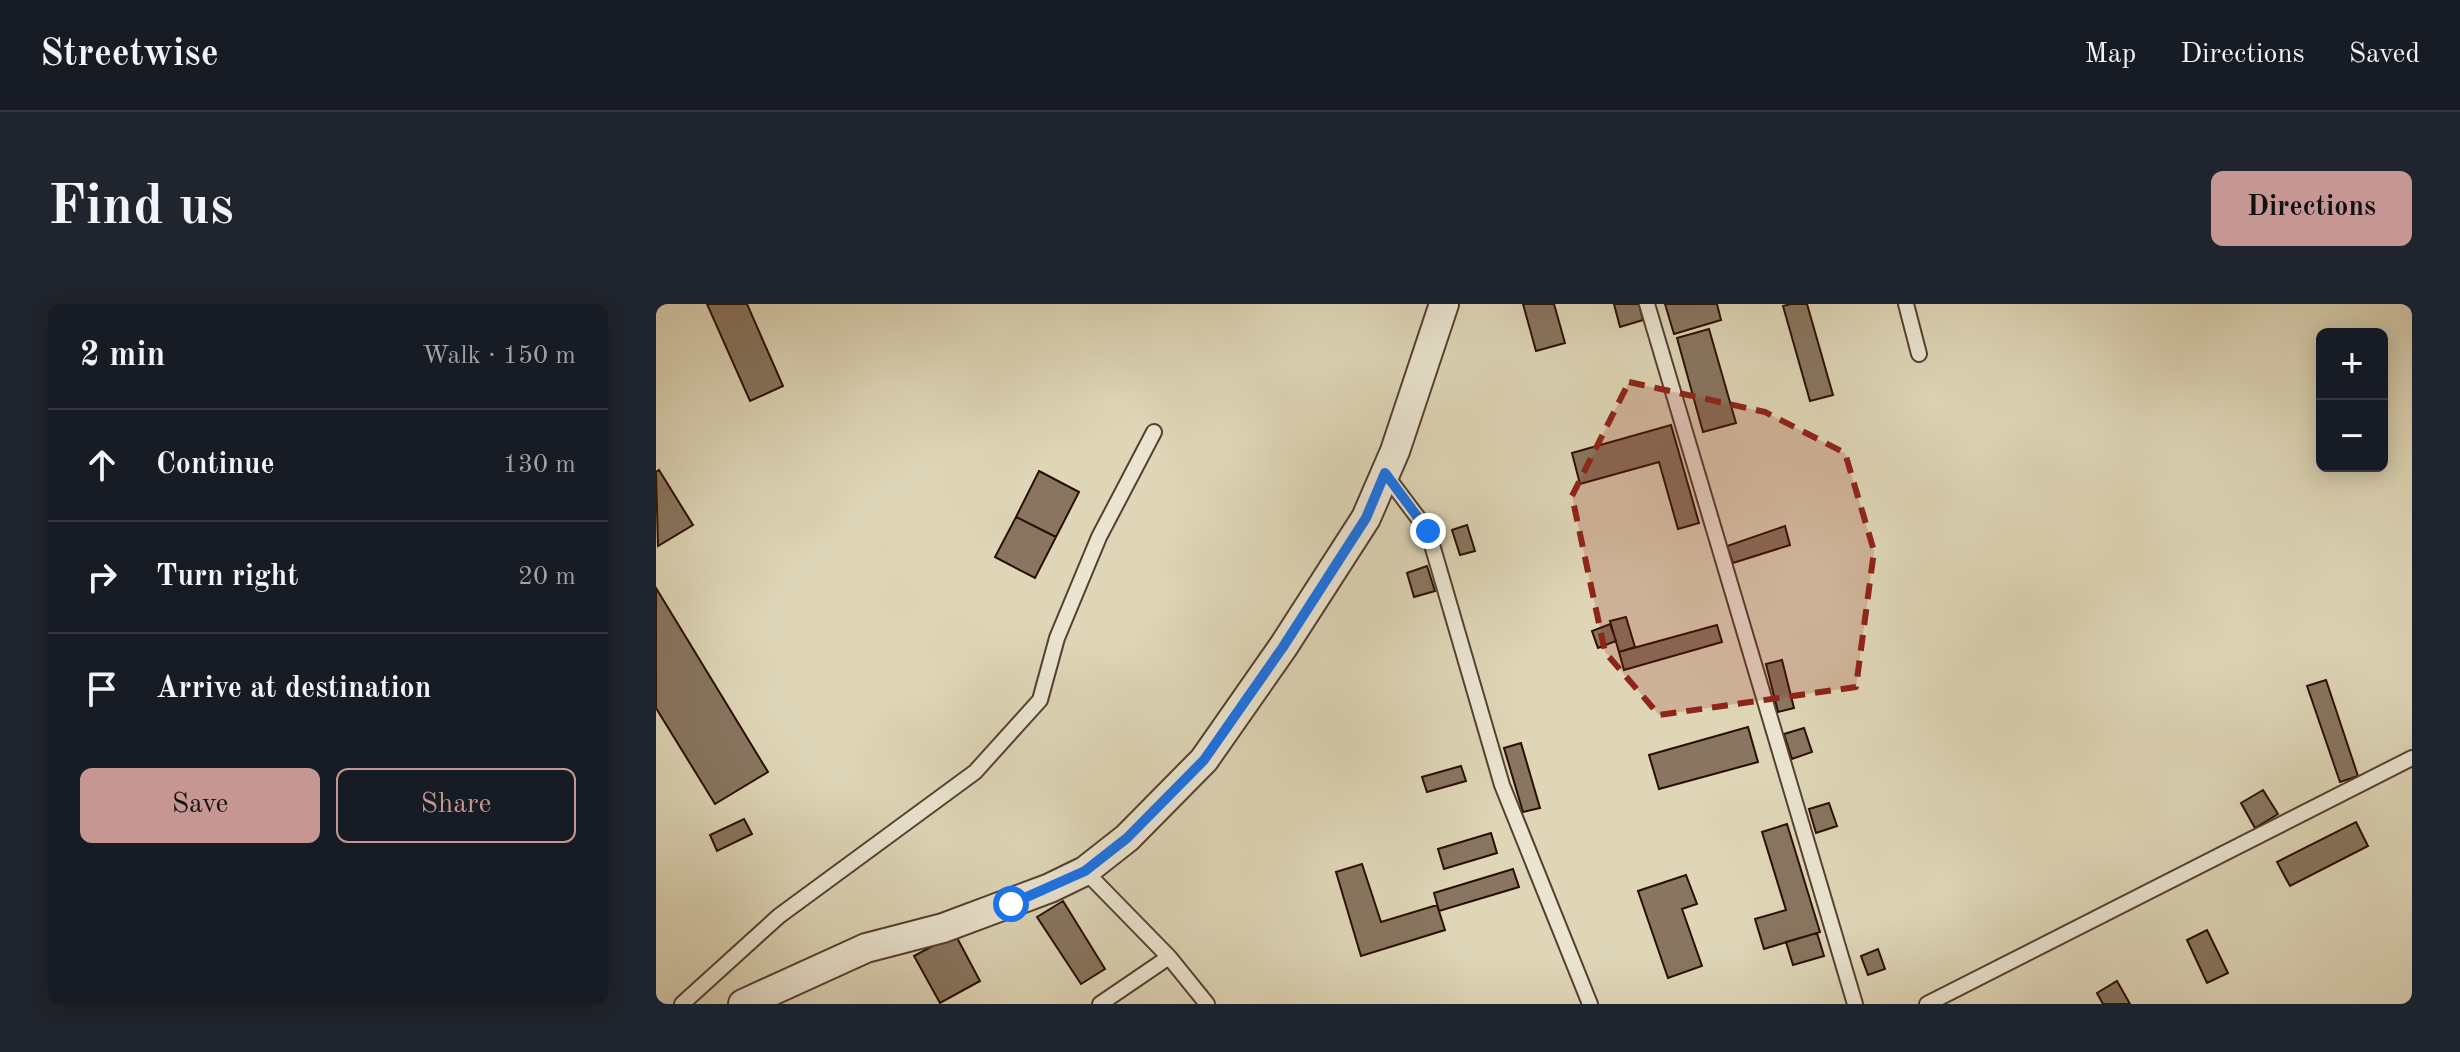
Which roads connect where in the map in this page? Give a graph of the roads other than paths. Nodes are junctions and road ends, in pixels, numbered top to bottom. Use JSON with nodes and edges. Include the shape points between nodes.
{"nodes":[{"id":1,"x":1444,"y":304,"type":"edge"},
{"id":2,"x":1647,"y":304,"type":"edge"},
{"id":3,"x":1906,"y":304,"type":"edge"},
{"id":4,"x":1919,"y":354,"type":"dead end"},
{"id":5,"x":1154,"y":432,"type":"dead end"},
{"id":6,"x":1385,"y":473,"type":"junction"},
{"id":7,"x":2412,"y":758,"type":"edge"},
{"id":8,"x":1085,"y":871,"type":"junction"},
{"id":9,"x":1169,"y":957,"type":"junction"},
{"id":10,"x":682,"y":1004,"type":"edge"},
{"id":11,"x":743,"y":1004,"type":"edge"},
{"id":12,"x":1100,"y":1004,"type":"edge"},
{"id":13,"x":1207,"y":1004,"type":"edge"},
{"id":14,"x":1590,"y":1004,"type":"edge"},
{"id":15,"x":1855,"y":1004,"type":"edge"},
{"id":16,"x":1927,"y":1004,"type":"edge"}],
"edges":[{"from":1,"to":6,"type":"street"},
{"from":2,"to":15,"type":"lane"},
{"from":3,"to":4,"type":"lane"},
{"from":5,"to":10,"type":"lane","via":[[1099,537],[1057,638],[1040,700],[975,772],[779,916]]},
{"from":6,"to":8,"type":"street","via":[[1366,518],[1204,760],[1127,838]]},
{"from":6,"to":14,"type":"lane","via":[[1428,531],[1502,785]]},
{"from":7,"to":16,"type":"lane"},
{"from":8,"to":9,"type":"lane"},
{"from":8,"to":11,"type":"street","via":[[943,928],[866,948]]},
{"from":9,"to":12,"type":"lane"},
{"from":9,"to":13,"type":"lane"}]}
